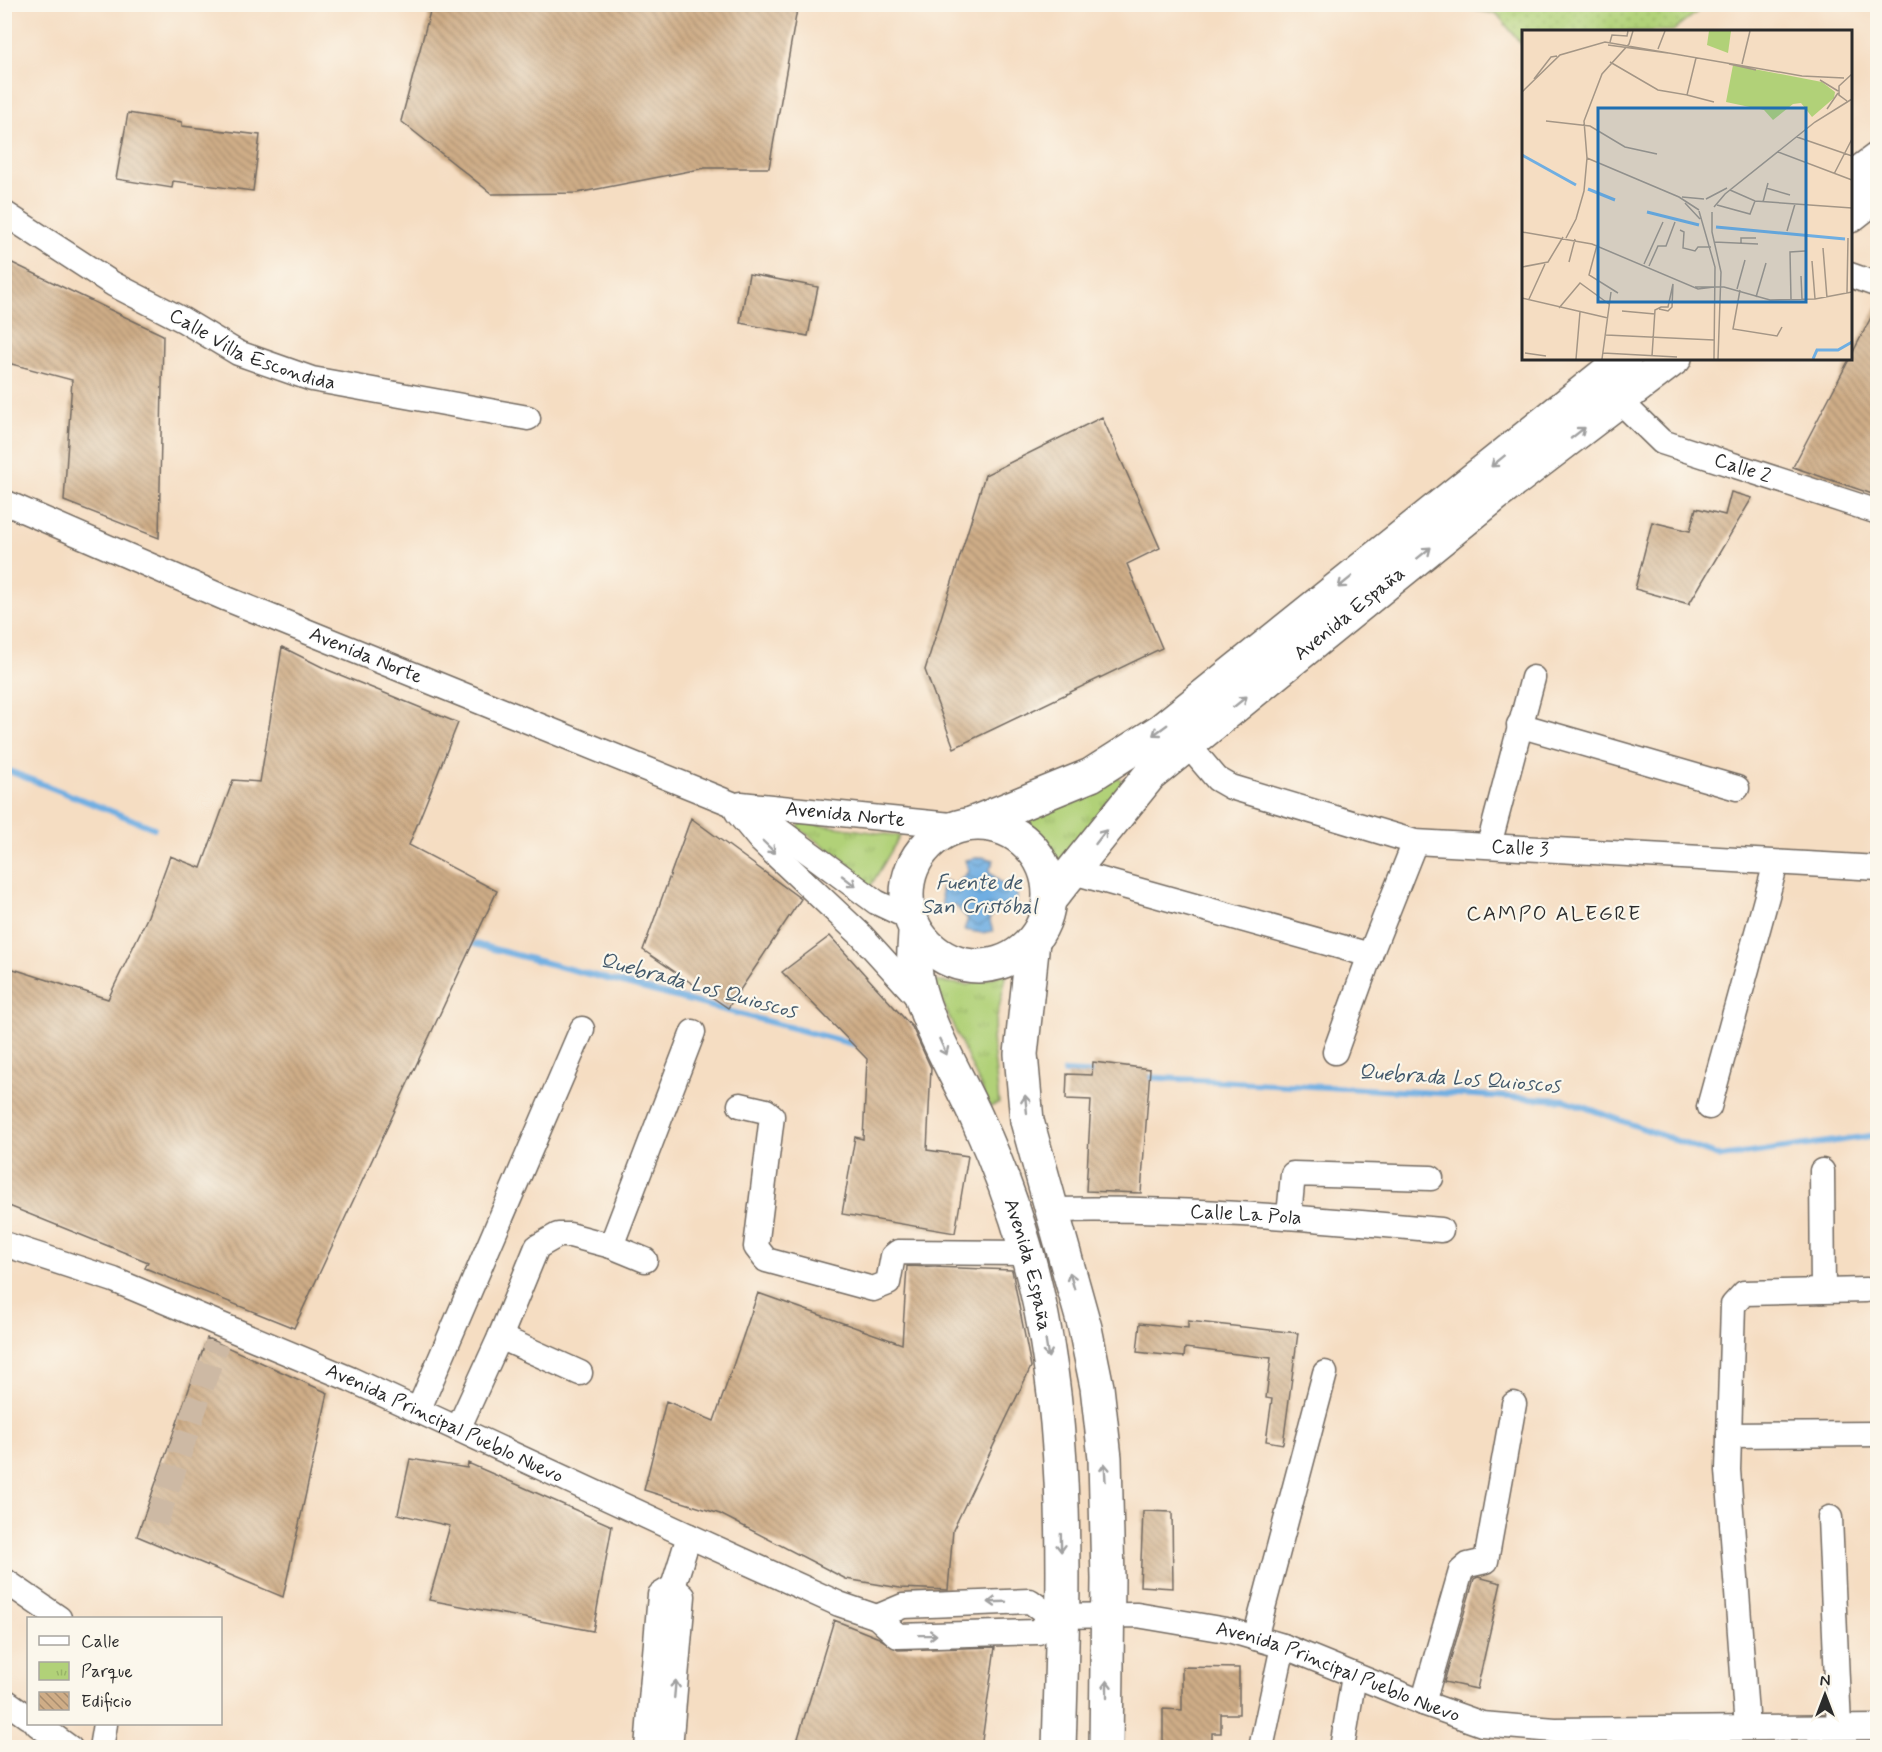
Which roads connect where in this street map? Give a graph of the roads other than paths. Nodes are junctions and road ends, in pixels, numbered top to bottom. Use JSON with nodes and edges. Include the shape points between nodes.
{"nodes":[{"id":1,"x":1878,"y":159,"type":"edge"},
{"id":2,"x":1852,"y":179,"type":"edge"},
{"id":3,"x":1878,"y":194,"type":"edge"},
{"id":4,"x":4,"y":213,"type":"edge"},
{"id":5,"x":1852,"y":215,"type":"edge"},
{"id":6,"x":1852,"y":275,"type":"edge"},
{"id":7,"x":1878,"y":285,"type":"edge"},
{"id":8,"x":1623,"y":360,"type":"edge"},
{"id":9,"x":1673,"y":360,"type":"edge"},
{"id":10,"x":1621,"y":402,"type":"junction"},
{"id":11,"x":528,"y":418,"type":"dead end"},
{"id":12,"x":4,"y":502,"type":"edge"},
{"id":13,"x":1878,"y":512,"type":"edge"},
{"id":14,"x":1533,"y":678,"type":"dead end"},
{"id":15,"x":1519,"y":725,"type":"junction"},
{"id":16,"x":1188,"y":745,"type":"junction"},
{"id":17,"x":1737,"y":788,"type":"dead end"},
{"id":18,"x":730,"y":803,"type":"junction"},
{"id":19,"x":966,"y":825,"type":"junction"},
{"id":20,"x":1415,"y":842,"type":"junction"},
{"id":21,"x":1489,"y":845,"type":"junction"},
{"id":22,"x":1776,"y":863,"type":"junction"},
{"id":23,"x":1878,"y":868,"type":"edge"},
{"id":24,"x":1073,"y":872,"type":"junction"},
{"id":25,"x":1050,"y":899,"type":"junction"},
{"id":26,"x":913,"y":924,"type":"junction"},
{"id":27,"x":1033,"y":942,"type":"junction"},
{"id":28,"x":1370,"y":955,"type":"junction"},
{"id":29,"x":925,"y":1005,"type":"junction"},
{"id":30,"x":582,"y":1029,"type":"dead end"},
{"id":31,"x":693,"y":1032,"type":"dead end"},
{"id":32,"x":1335,"y":1052,"type":"dead end"},
{"id":33,"x":740,"y":1105,"type":"dead end"},
{"id":34,"x":1709,"y":1107,"type":"dead end"},
{"id":35,"x":1822,"y":1171,"type":"dead end"},
{"id":36,"x":1431,"y":1178,"type":"dead end"},
{"id":37,"x":1051,"y":1210,"type":"junction"},
{"id":38,"x":1289,"y":1216,"type":"junction"},
{"id":39,"x":1441,"y":1230,"type":"dead end"},
{"id":40,"x":4,"y":1244,"type":"edge"},
{"id":41,"x":611,"y":1246,"type":"junction"},
{"id":42,"x":1027,"y":1253,"type":"junction"},
{"id":43,"x":645,"y":1260,"type":"dead end"},
{"id":44,"x":1866,"y":1290,"type":"dead end"},
{"id":45,"x":1823,"y":1291,"type":"junction"},
{"id":46,"x":500,"y":1336,"type":"junction"},
{"id":47,"x":1325,"y":1372,"type":"dead end"},
{"id":48,"x":580,"y":1373,"type":"dead end"},
{"id":49,"x":1514,"y":1404,"type":"dead end"},
{"id":50,"x":418,"y":1411,"type":"junction"},
{"id":51,"x":458,"y":1429,"type":"junction"},
{"id":52,"x":1878,"y":1434,"type":"edge"},
{"id":53,"x":1729,"y":1435,"type":"junction"},
{"id":54,"x":1830,"y":1518,"type":"dead end"},
{"id":55,"x":689,"y":1536,"type":"junction"},
{"id":56,"x":4,"y":1580,"type":"edge"},
{"id":57,"x":673,"y":1587,"type":"junction"},
{"id":58,"x":1107,"y":1615,"type":"junction"},
{"id":59,"x":1056,"y":1616,"type":"junction"},
{"id":60,"x":57,"y":1617,"type":"edge"},
{"id":61,"x":1255,"y":1638,"type":"junction"},
{"id":62,"x":1283,"y":1646,"type":"junction"},
{"id":63,"x":1354,"y":1676,"type":"junction"},
{"id":64,"x":4,"y":1700,"type":"edge"},
{"id":65,"x":1423,"y":1703,"type":"junction"},
{"id":66,"x":27,"y":1716,"type":"edge"},
{"id":67,"x":38,"y":1725,"type":"edge"},
{"id":68,"x":105,"y":1725,"type":"edge"},
{"id":69,"x":1839,"y":1727,"type":"junction"},
{"id":70,"x":1878,"y":1727,"type":"edge"},
{"id":71,"x":1747,"y":1728,"type":"junction"},
{"id":72,"x":1720,"y":1737,"type":"edge"},
{"id":73,"x":1518,"y":1738,"type":"edge"},
{"id":74,"x":70,"y":1748,"type":"edge"},
{"id":75,"x":101,"y":1748,"type":"edge"},
{"id":76,"x":647,"y":1748,"type":"edge"},
{"id":77,"x":670,"y":1748,"type":"edge"},
{"id":78,"x":1059,"y":1748,"type":"edge"},
{"id":79,"x":1106,"y":1748,"type":"edge"},
{"id":80,"x":1261,"y":1748,"type":"edge"},
{"id":81,"x":1342,"y":1748,"type":"edge"}],
"edges":[{"from":1,"to":2,"type":"main road"},
{"from":3,"to":5,"type":"main road"},
{"from":4,"to":11,"type":"street","name":"Calle Villa Escondida","via":[[113,284],[238,353],[312,379]]},
{"from":6,"to":7,"type":"street"},
{"from":8,"to":19,"type":"main road","name":"Avenida España","one_way":true,"via":[[1160,731],[1091,775]]},
{"from":9,"to":10,"type":"main road","name":"Avenida España"},
{"from":10,"to":13,"type":"street","name":"Calle 2","via":[[1662,442]]},
{"from":16,"to":10,"type":"main road","name":"Avenida España","one_way":true,"via":[[1494,496]]},
{"from":12,"to":18,"type":"street","name":"Avenida Norte","via":[[227,599]]},
{"from":14,"to":15,"type":"street"},
{"from":15,"to":17,"type":"street"},
{"from":15,"to":21,"type":"street"},
{"from":16,"to":20,"type":"street","name":"Calle 3","via":[[1217,778],[1231,787]]},
{"from":24,"to":16,"type":"main road","name":"Avenida España","one_way":true,"via":[[1149,776]]},
{"from":18,"to":19,"type":"street","name":"Avenida Norte"},
{"from":18,"to":26,"type":"street","name":"Avenida Norte","one_way":true,"via":[[776,828],[876,902]]},
{"from":18,"to":29,"type":"street","one_way":true,"via":[[761,841],[862,936]]},
{"from":19,"to":25,"type":"main road","via":[[991,825],[1028,843],[1048,878]]},
{"from":19,"to":26,"type":"main road","via":[[939,835],[922,851],[910,872],[906,895]]},
{"from":20,"to":21,"type":"street","name":"Calle 3"},
{"from":20,"to":28,"type":"street"},
{"from":21,"to":22,"type":"street","name":"Calle 3"},
{"from":22,"to":23,"type":"street","name":"Calle 3"},
{"from":22,"to":34,"type":"street"},
{"from":24,"to":25,"type":"main road","name":"Avenida España"},
{"from":24,"to":28,"type":"street"},
{"from":25,"to":27,"type":"main road","via":[[1045,921]]},
{"from":26,"to":27,"type":"main road","via":[[930,948],[949,961],[971,967],[994,965]]},
{"from":26,"to":29,"type":"main road","name":"Avenida España","via":[[914,962]]},
{"from":37,"to":27,"type":"main road","name":"Avenida España","one_way":true,"via":[[1028,1120],[1021,1054]]},
{"from":28,"to":32,"type":"street"},
{"from":29,"to":42,"type":"main road","name":"Avenida España","one_way":true,"via":[[998,1164]]},
{"from":30,"to":50,"type":"street"},
{"from":31,"to":41,"type":"street"},
{"from":33,"to":42,"type":"street","via":[[772,1116],[756,1246],[766,1260],[873,1289],[888,1283],[893,1256],[898,1252]]},
{"from":35,"to":45,"type":"street"},
{"from":36,"to":38,"type":"street","via":[[1284,1174]]},
{"from":37,"to":38,"type":"street","name":"Calle La Pola","via":[[1148,1208]]},
{"from":58,"to":37,"type":"main road","name":"Avenida España","one_way":true,"via":[[1106,1485],[1097,1387],[1085,1328]]},
{"from":38,"to":39,"type":"street","name":"Calle La Pola"},
{"from":40,"to":50,"type":"street","name":"Avenida Principal Pueblo Nuevo","via":[[114,1280],[220,1335],[350,1379]]},
{"from":41,"to":43,"type":"street"},
{"from":41,"to":46,"type":"street","via":[[558,1235],[537,1247]]},
{"from":42,"to":59,"type":"main road","name":"Avenida España","one_way":true,"via":[[1043,1322],[1058,1440]]},
{"from":44,"to":45,"type":"street"},
{"from":45,"to":53,"type":"street","via":[[1744,1293],[1733,1305]]},
{"from":46,"to":48,"type":"street"},
{"from":46,"to":51,"type":"street"},
{"from":47,"to":61,"type":"street"},
{"from":49,"to":65,"type":"street","via":[[1486,1561],[1461,1571]]},
{"from":50,"to":51,"type":"street","name":"Avenida Principal Pueblo Nuevo"},
{"from":51,"to":55,"type":"street","name":"Avenida Principal Pueblo Nuevo"},
{"from":52,"to":53,"type":"street"},
{"from":53,"to":71,"type":"street","via":[[1728,1470]]},
{"from":54,"to":69,"type":"street"},
{"from":55,"to":57,"type":"street"},
{"from":55,"to":59,"type":"street","name":"Avenida Principal Pueblo Nuevo","via":[[839,1604],[877,1617],[898,1636],[1038,1632]]},
{"from":56,"to":60,"type":"street"},
{"from":57,"to":76,"type":"street","via":[[660,1595]]},
{"from":77,"to":57,"type":"street","one_way":true,"via":[[683,1596]]},
{"from":58,"to":59,"type":"street","name":"Avenida Principal Pueblo Nuevo"},
{"from":58,"to":61,"type":"street","name":"Avenida Principal Pueblo Nuevo","via":[[1137,1615]]},
{"from":79,"to":58,"type":"main road","name":"Avenida España","one_way":true},
{"from":59,"to":78,"type":"main road","name":"Avenida España"},
{"from":61,"to":62,"type":"street","name":"Avenida Principal Pueblo Nuevo"},
{"from":62,"to":63,"type":"street","name":"Avenida Principal Pueblo Nuevo"},
{"from":62,"to":80,"type":"street"},
{"from":63,"to":65,"type":"street","name":"Avenida Principal Pueblo Nuevo"},
{"from":63,"to":81,"type":"street"},
{"from":64,"to":66,"type":"street"},
{"from":65,"to":73,"type":"street","name":"Avenida Principal Pueblo Nuevo"},
{"from":67,"to":74,"type":"street"},
{"from":68,"to":75,"type":"street"},
{"from":69,"to":70,"type":"street","name":"Avenida Principal Pueblo Nuevo"},
{"from":69,"to":71,"type":"street","name":"Avenida Principal Pueblo Nuevo"},
{"from":71,"to":72,"type":"street","name":"Avenida Principal Pueblo Nuevo"},
{"from":72,"to":73,"type":"street","name":"Avenida Principal Pueblo Nuevo","via":[[1555,1730]]}]}
